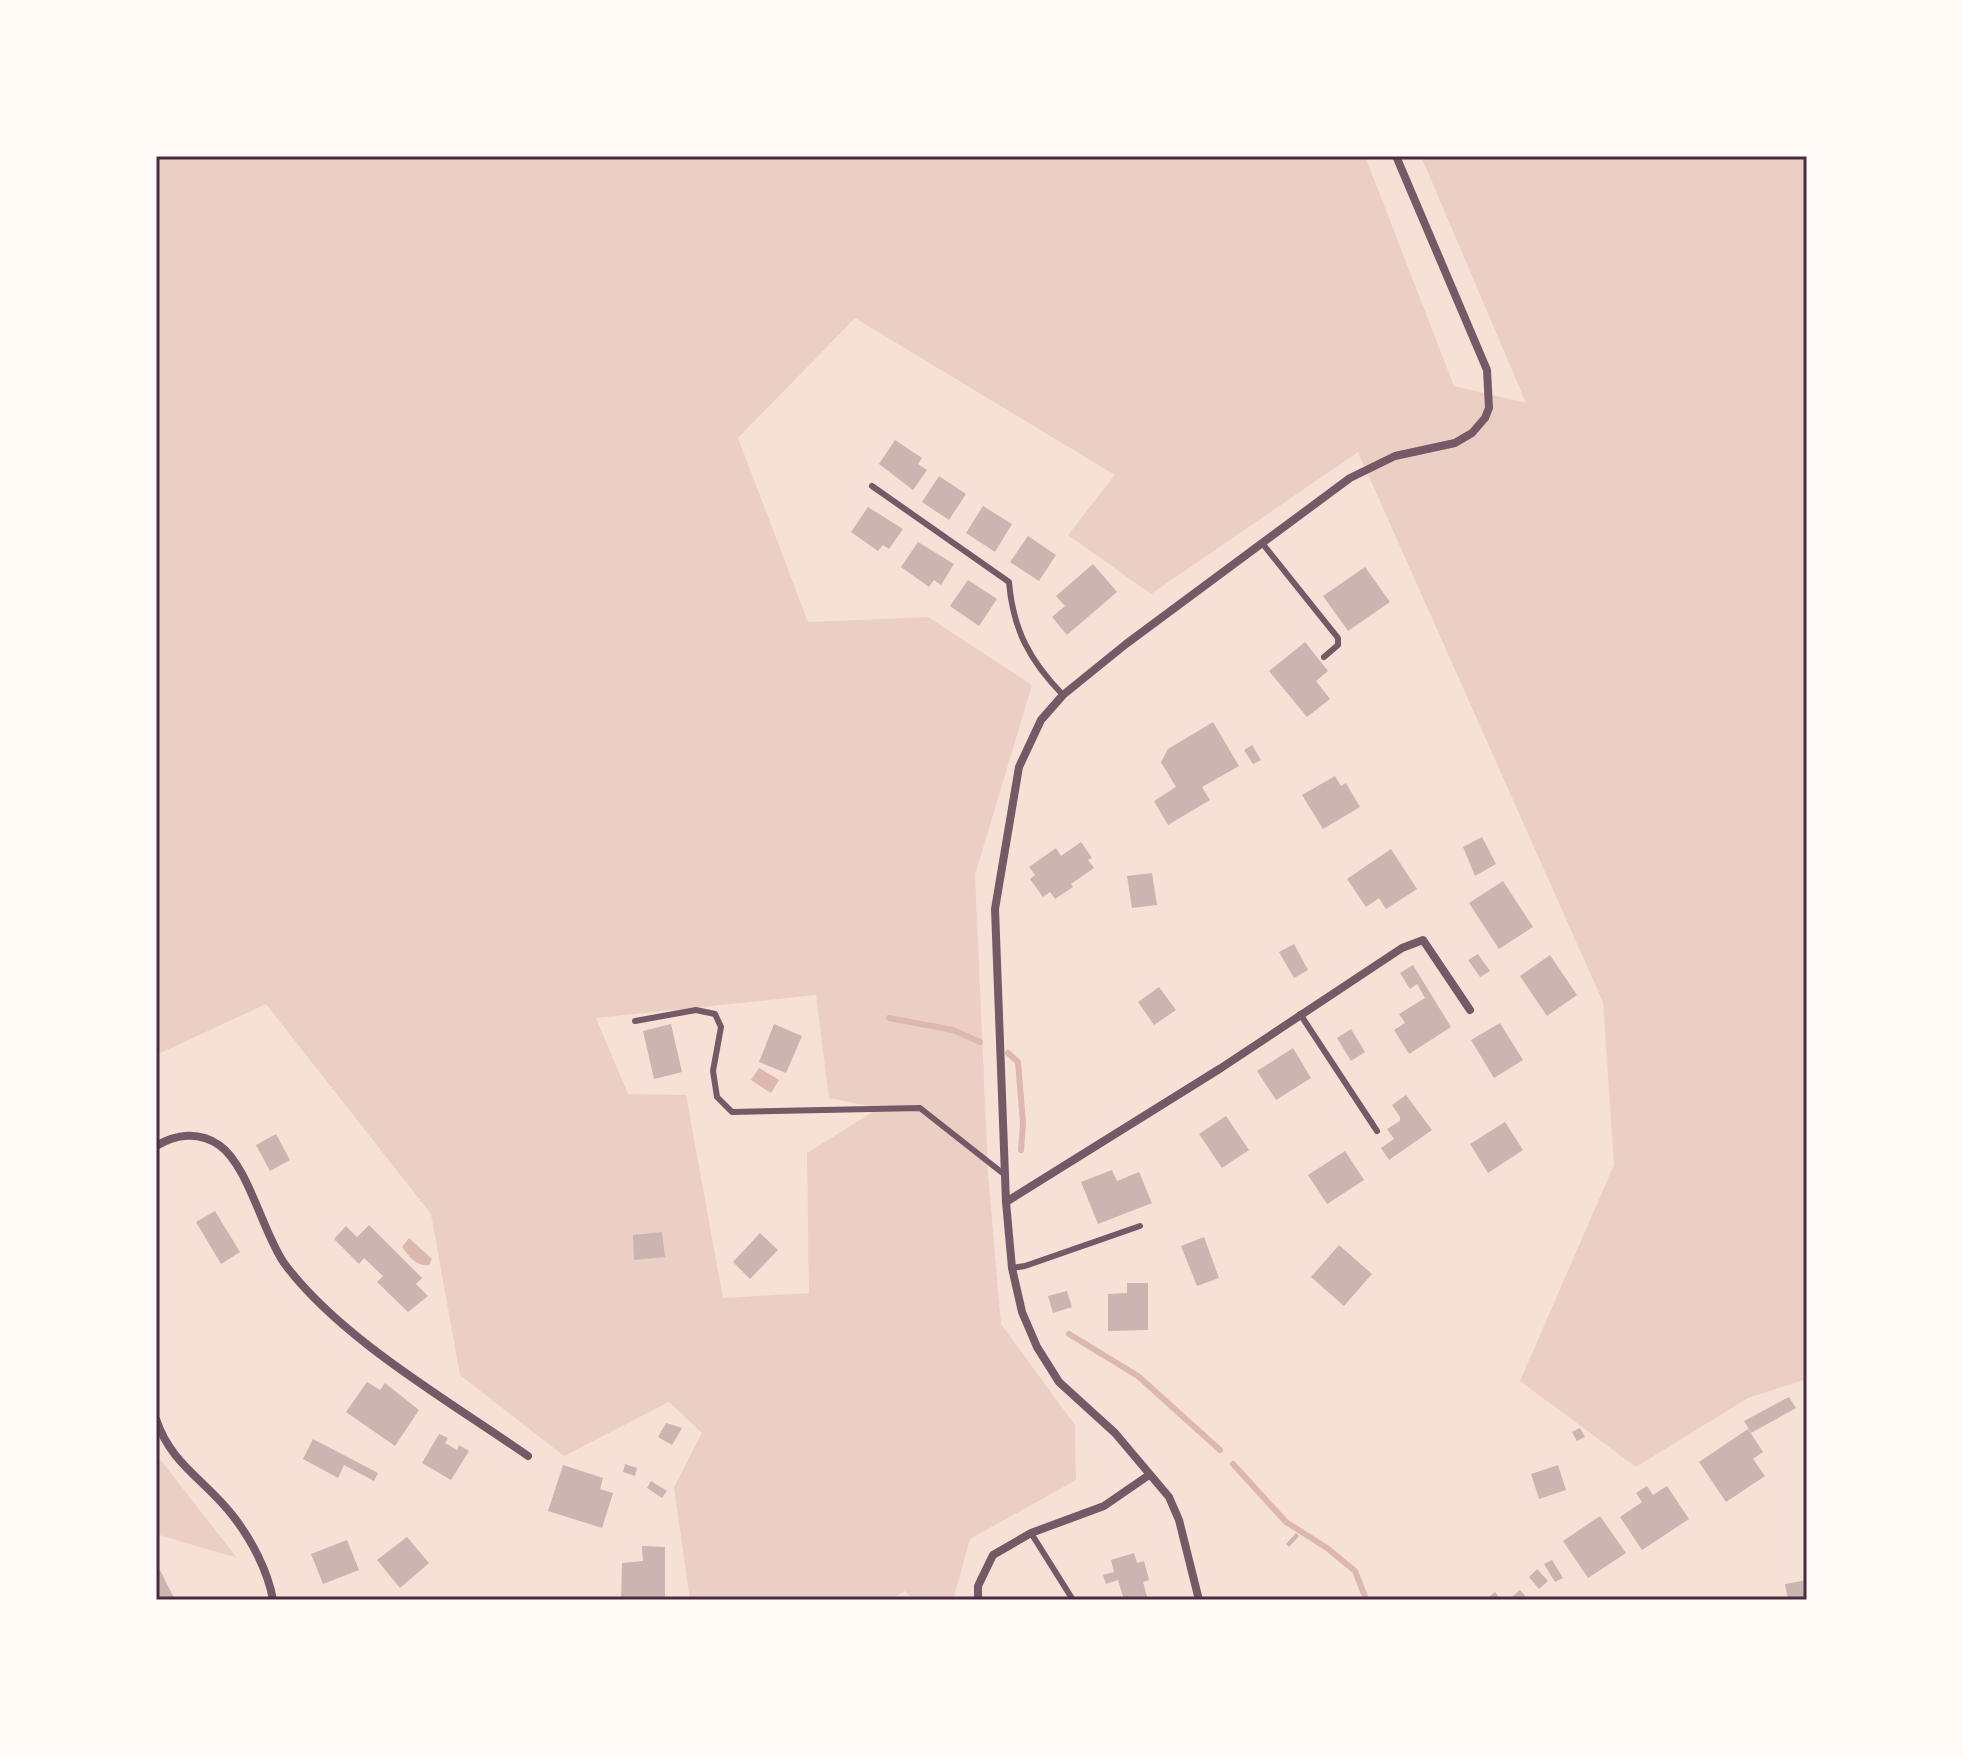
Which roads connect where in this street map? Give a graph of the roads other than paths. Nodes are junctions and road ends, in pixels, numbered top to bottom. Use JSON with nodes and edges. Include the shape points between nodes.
{"nodes":[{"id":1,"x":1396,"y":156,"type":"edge"},
{"id":2,"x":872,"y":486,"type":"dead end"},
{"id":3,"x":1262,"y":543,"type":"junction"},
{"id":4,"x":1324,"y":657,"type":"dead end"},
{"id":5,"x":1063,"y":695,"type":"junction"},
{"id":6,"x":1470,"y":1010,"type":"dead end"},
{"id":7,"x":1300,"y":1014,"type":"junction"},
{"id":8,"x":635,"y":1021,"type":"dead end"},
{"id":9,"x":1377,"y":1131,"type":"dead end"},
{"id":10,"x":156,"y":1146,"type":"edge"},
{"id":11,"x":1005,"y":1175,"type":"junction"},
{"id":12,"x":1006,"y":1202,"type":"junction"},
{"id":13,"x":1140,"y":1226,"type":"dead end"},
{"id":14,"x":1012,"y":1268,"type":"junction"},
{"id":15,"x":156,"y":1419,"type":"edge"},
{"id":16,"x":528,"y":1456,"type":"dead end"},
{"id":17,"x":1149,"y":1475,"type":"junction"},
{"id":18,"x":1031,"y":1533,"type":"junction"},
{"id":19,"x":273,"y":1600,"type":"edge"},
{"id":20,"x":978,"y":1600,"type":"edge"},
{"id":21,"x":1073,"y":1600,"type":"edge"},
{"id":22,"x":1199,"y":1600,"type":"edge"}],
"edges":[{"from":1,"to":3,"type":"street","via":[[1487,370],[1489,408],[1464,439],[1373,465]]},
{"from":2,"to":5,"type":"lane","via":[[1009,582],[1011,611],[1028,652]]},
{"from":3,"to":4,"type":"lane","via":[[1338,638],[1338,645]]},
{"from":3,"to":5,"type":"street"},
{"from":5,"to":11,"type":"street","via":[[1041,720],[1019,767],[995,909]]},
{"from":6,"to":7,"type":"street","via":[[1423,940],[1379,961]]},
{"from":7,"to":9,"type":"lane"},
{"from":7,"to":12,"type":"street"},
{"from":8,"to":11,"type":"lane","via":[[696,1010],[715,1014],[721,1027],[713,1071],[717,1097],[732,1112],[920,1108]]},
{"from":10,"to":16,"type":"street","via":[[184,1135],[221,1146],[237,1167],[283,1261],[311,1294],[355,1335]]},
{"from":11,"to":12,"type":"street"},
{"from":12,"to":14,"type":"street"},
{"from":13,"to":14,"type":"lane"},
{"from":14,"to":17,"type":"street","via":[[1022,1312],[1059,1382],[1115,1433]]},
{"from":15,"to":19,"type":"street","via":[[163,1440],[182,1466],[232,1514],[257,1553]]},
{"from":17,"to":18,"type":"street","via":[[1104,1506]]},
{"from":17,"to":22,"type":"street","via":[[1169,1497],[1179,1520]]},
{"from":18,"to":20,"type":"street","via":[[993,1555],[978,1586]]},
{"from":18,"to":21,"type":"lane"}]}
